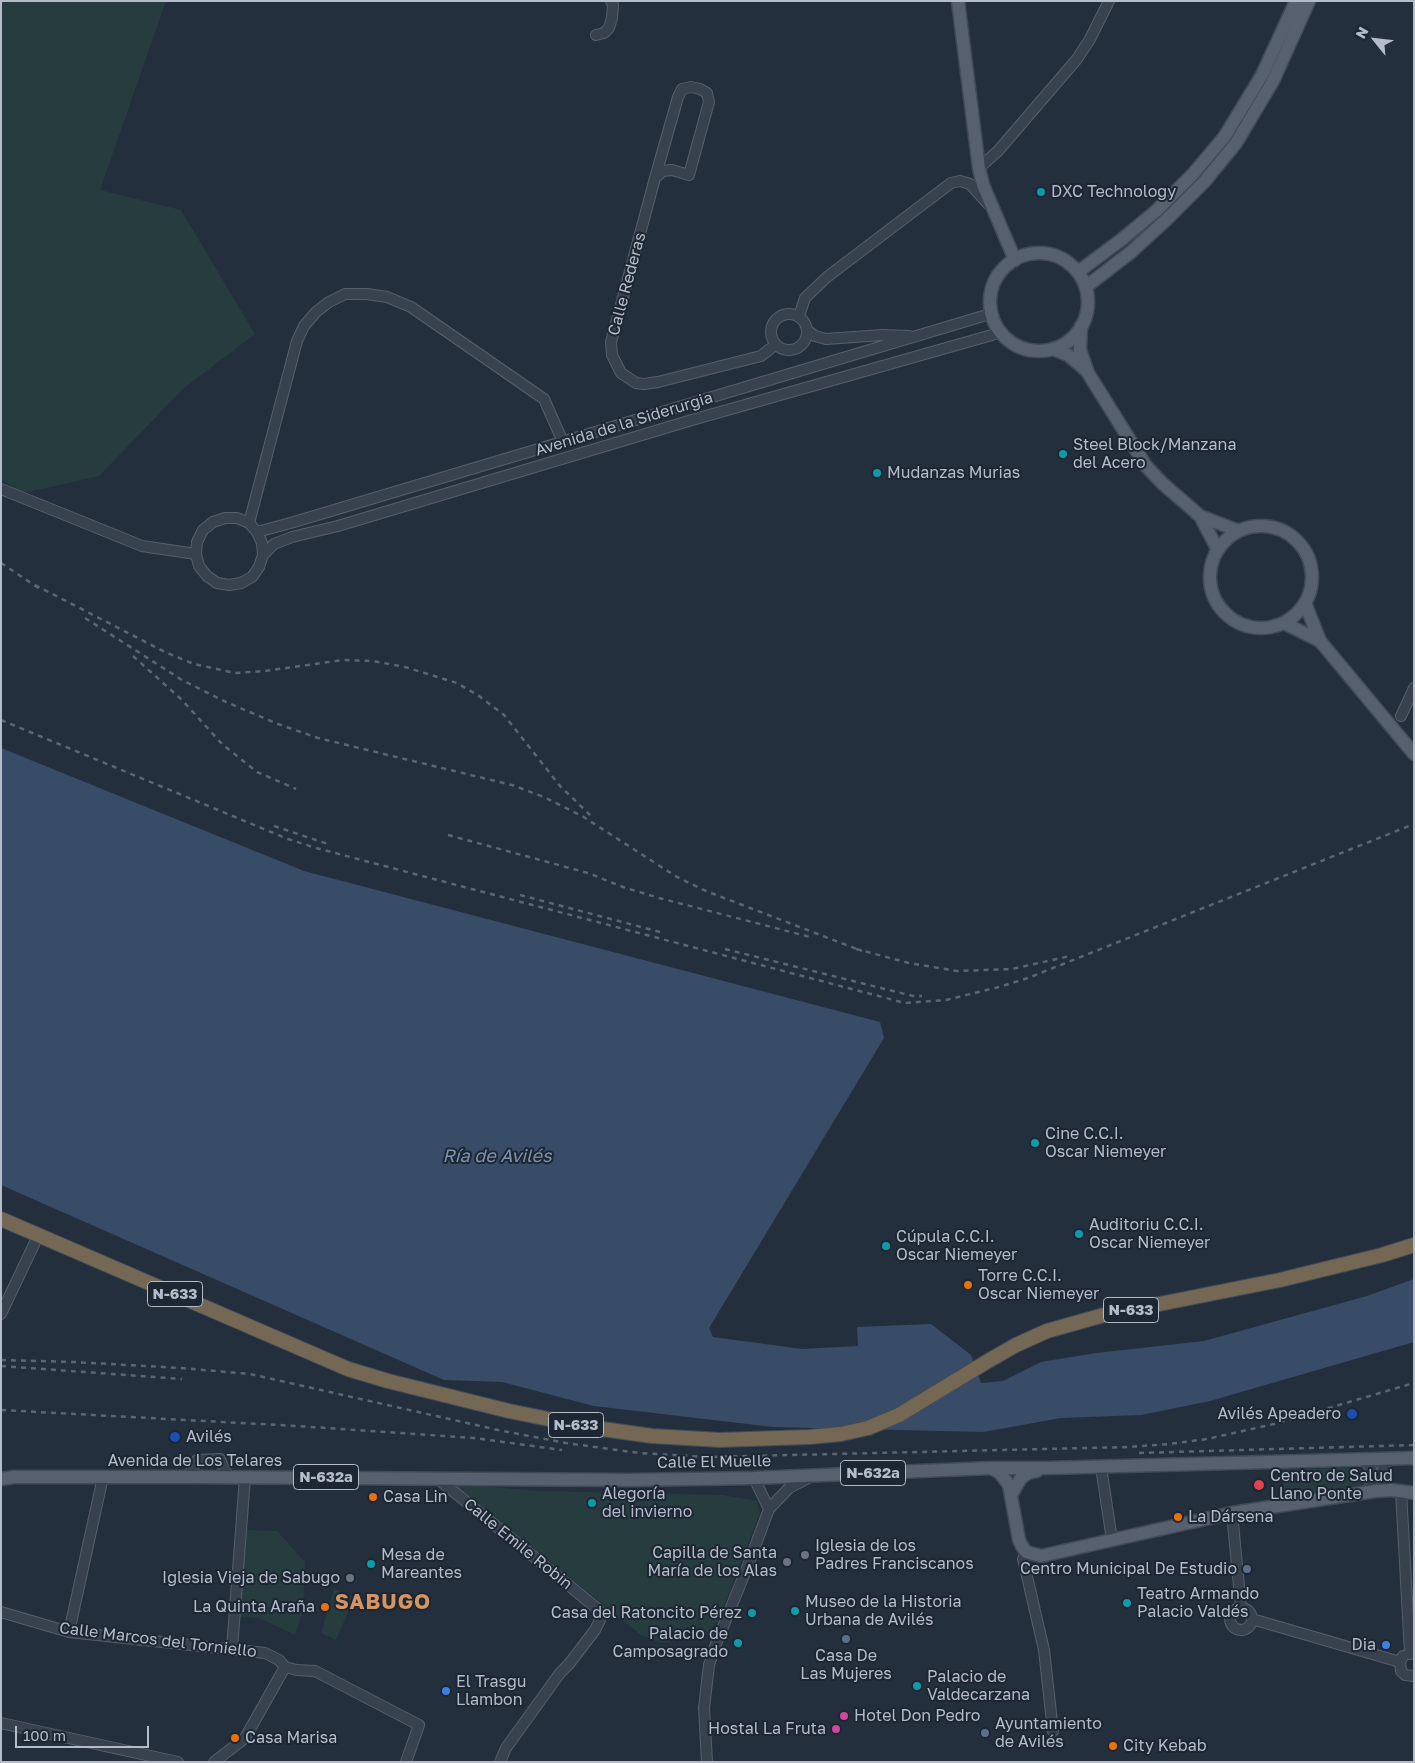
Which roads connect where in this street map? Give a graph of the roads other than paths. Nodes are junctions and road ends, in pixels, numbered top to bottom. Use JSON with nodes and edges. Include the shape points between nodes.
{"nodes":[{"id":1,"x":611,"y":1,"type":"edge"},
{"id":2,"x":958,"y":1,"type":"edge"},
{"id":3,"x":1109,"y":1,"type":"edge"},
{"id":4,"x":1296,"y":1,"type":"edge"},
{"id":5,"x":1309,"y":1,"type":"edge"},
{"id":6,"x":596,"y":35,"type":"dead end"},
{"id":7,"x":979,"y":168,"type":"junction"},
{"id":8,"x":655,"y":178,"type":"junction"},
{"id":9,"x":997,"y":217,"type":"junction"},
{"id":10,"x":1015,"y":260,"type":"junction"},
{"id":11,"x":1078,"y":272,"type":"junction"},
{"id":12,"x":1087,"y":286,"type":"junction"},
{"id":13,"x":990,"y":314,"type":"junction"},
{"id":14,"x":799,"y":316,"type":"junction"},
{"id":15,"x":1082,"y":326,"type":"junction"},
{"id":16,"x":808,"y":331,"type":"junction"},
{"id":17,"x":999,"y":333,"type":"junction"},
{"id":18,"x":917,"y":336,"type":"junction"},
{"id":19,"x":775,"y":344,"type":"junction"},
{"id":20,"x":1053,"y":349,"type":"junction"},
{"id":21,"x":1088,"y":373,"type":"junction"},
{"id":22,"x":563,"y":442,"type":"junction"},
{"id":23,"x":1,"y":489,"type":"edge"},
{"id":24,"x":1200,"y":516,"type":"junction"},
{"id":25,"x":249,"y":523,"type":"junction"},
{"id":26,"x":1239,"y":531,"type":"junction"},
{"id":27,"x":257,"y":532,"type":"junction"},
{"id":28,"x":1218,"y":550,"type":"junction"},
{"id":29,"x":196,"y":554,"type":"junction"},
{"id":30,"x":263,"y":555,"type":"junction"},
{"id":31,"x":1305,"y":603,"type":"junction"},
{"id":32,"x":1284,"y":623,"type":"junction"},
{"id":33,"x":1320,"y":641,"type":"junction"},
{"id":34,"x":1414,"y":688,"type":"edge"},
{"id":35,"x":1401,"y":716,"type":"dead end"},
{"id":36,"x":1414,"y":754,"type":"edge"},
{"id":37,"x":1,"y":1219,"type":"edge"},
{"id":38,"x":38,"y":1236,"type":"junction"},
{"id":39,"x":1414,"y":1245,"type":"edge"},
{"id":40,"x":1414,"y":1254,"type":"edge"},
{"id":41,"x":1280,"y":1280,"type":"junction"},
{"id":42,"x":1,"y":1314,"type":"edge"},
{"id":43,"x":1414,"y":1458,"type":"edge"},
{"id":44,"x":1364,"y":1459,"type":"junction"},
{"id":45,"x":1390,"y":1459,"type":"junction"},
{"id":46,"x":1101,"y":1467,"type":"junction"},
{"id":47,"x":991,"y":1468,"type":"junction"},
{"id":48,"x":1049,"y":1468,"type":"junction"},
{"id":49,"x":1,"y":1473,"type":"edge"},
{"id":50,"x":815,"y":1475,"type":"junction"},
{"id":51,"x":103,"y":1477,"type":"junction"},
{"id":52,"x":246,"y":1477,"type":"junction"},
{"id":53,"x":7,"y":1478,"type":"edge"},
{"id":54,"x":437,"y":1478,"type":"junction"},
{"id":55,"x":754,"y":1478,"type":"junction"},
{"id":56,"x":1402,"y":1491,"type":"edge"},
{"id":57,"x":1365,"y":1493,"type":"junction"},
{"id":58,"x":1011,"y":1496,"type":"junction"},
{"id":59,"x":769,"y":1509,"type":"junction"},
{"id":60,"x":1232,"y":1513,"type":"junction"},
{"id":61,"x":1112,"y":1540,"type":"junction"},
{"id":62,"x":1026,"y":1552,"type":"junction"},
{"id":63,"x":1241,"y":1607,"type":"junction"},
{"id":64,"x":1,"y":1612,"type":"edge"},
{"id":65,"x":1252,"y":1618,"type":"junction"},
{"id":66,"x":69,"y":1632,"type":"junction"},
{"id":67,"x":232,"y":1649,"type":"junction"},
{"id":68,"x":1412,"y":1654,"type":"edge"},
{"id":69,"x":1400,"y":1662,"type":"junction"},
{"id":70,"x":285,"y":1667,"type":"junction"},
{"id":71,"x":1414,"y":1676,"type":"edge"},
{"id":72,"x":1,"y":1723,"type":"edge"},
{"id":73,"x":1053,"y":1732,"type":"dead end"},
{"id":74,"x":167,"y":1760,"type":"edge"},
{"id":75,"x":178,"y":1762,"type":"edge"},
{"id":76,"x":214,"y":1762,"type":"edge"},
{"id":77,"x":406,"y":1762,"type":"edge"},
{"id":78,"x":500,"y":1762,"type":"edge"},
{"id":79,"x":707,"y":1762,"type":"edge"}],
"edges":[{"from":1,"to":6,"type":"street","via":[[612,18],[608,28]]},
{"from":2,"to":7,"type":"main road"},
{"from":3,"to":7,"type":"street","via":[[1077,58],[998,151]]},
{"from":4,"to":11,"type":"main road","via":[[1262,75],[1225,136],[1156,211]]},
{"from":5,"to":12,"type":"main road","via":[[1273,80],[1236,143],[1205,182],[1166,220]]},
{"from":7,"to":9,"type":"main road"},
{"from":8,"to":8,"type":"street","name":"Calle Rederas","via":[[663,171],[672,170],[689,175],[709,102],[707,93],[700,89],[691,86],[682,89]]},
{"from":8,"to":19,"type":"street","name":"Calle Rederas","via":[[611,342],[612,355],[621,373],[636,383],[658,382],[761,356]]},
{"from":9,"to":10,"type":"main road"},
{"from":9,"to":14,"type":"street","via":[[970,184],[951,183],[827,278],[805,298]]},
{"from":10,"to":11,"type":"main road","via":[[1042,253],[1068,262]]},
{"from":10,"to":13,"type":"main road","via":[[1002,270],[994,285]]},
{"from":11,"to":12,"type":"main road"},
{"from":12,"to":15,"type":"main road","via":[[1088,308]]},
{"from":13,"to":17,"type":"main road"},
{"from":13,"to":18,"type":"street","name":"Avenida de la Siderurgia"},
{"from":14,"to":16,"type":"street","via":[[806,322]]},
{"from":14,"to":19,"type":"street","via":[[782,314],[774,320],[770,328]]},
{"from":15,"to":20,"type":"main road","via":[[1068,342]]},
{"from":15,"to":21,"type":"main road","via":[[1080,350]]},
{"from":16,"to":18,"type":"street","via":[[826,339]]},
{"from":16,"to":19,"type":"street","via":[[800,347],[783,350]]},
{"from":17,"to":20,"type":"main road","via":[[1016,346],[1030,350]]},
{"from":17,"to":30,"type":"street","name":"Avenida de la Siderurgia","via":[[292,537],[274,544]]},
{"from":18,"to":22,"type":"street","name":"Avenida de la Siderurgia"},
{"from":20,"to":21,"type":"main road","via":[[1068,355]]},
{"from":21,"to":24,"type":"main road","via":[[1146,466]]},
{"from":22,"to":25,"type":"street","via":[[544,399],[411,307],[387,297],[345,294],[316,312],[304,326],[297,342]]},
{"from":22,"to":27,"type":"street","name":"Avenida de la Siderurgia"},
{"from":23,"to":29,"type":"street","via":[[142,546]]},
{"from":24,"to":26,"type":"main road"},
{"from":24,"to":28,"type":"main road"},
{"from":25,"to":27,"type":"street"},
{"from":25,"to":29,"type":"street","via":[[238,518],[213,522],[203,530]]},
{"from":26,"to":28,"type":"main road"},
{"from":26,"to":31,"type":"main road","via":[[1269,526],[1292,537],[1303,548],[1310,563],[1312,581]]},
{"from":27,"to":30,"type":"street"},
{"from":28,"to":32,"type":"main road","via":[[1212,561],[1211,588],[1225,614],[1251,628],[1268,628]]},
{"from":29,"to":30,"type":"street","via":[[199,566],[207,576],[217,583],[229,585],[241,583],[252,576],[260,567]]},
{"from":31,"to":32,"type":"main road"},
{"from":31,"to":33,"type":"main road"},
{"from":32,"to":33,"type":"main road"},
{"from":33,"to":36,"type":"main road"},
{"from":34,"to":35,"type":"street"},
{"from":37,"to":38,"type":"highway","number":"N-633"},
{"from":38,"to":41,"type":"highway","number":"N-633","via":[[348,1369],[509,1411],[588,1427],[652,1436],[720,1440],[809,1437],[868,1428],[899,1415],[988,1361],[1047,1332],[1077,1322]]},
{"from":38,"to":42,"type":"street"},
{"from":39,"to":41,"type":"highway"},
{"from":40,"to":41,"type":"highway","via":[[1302,1279]]},
{"from":43,"to":45,"type":"main road"},
{"from":44,"to":45,"type":"main road"},
{"from":44,"to":46,"type":"main road"},
{"from":44,"to":57,"type":"street","via":[[1373,1476]]},
{"from":45,"to":56,"type":"street","via":[[1382,1472],[1385,1486]]},
{"from":46,"to":48,"type":"main road"},
{"from":46,"to":61,"type":"street"},
{"from":47,"to":48,"type":"main road","name":"Calle El Muelle"},
{"from":47,"to":50,"type":"main road","name":"Calle El Muelle","number":"N-632a"},
{"from":47,"to":58,"type":"main road","via":[[1005,1479]]},
{"from":48,"to":58,"type":"main road","via":[[1021,1478]]},
{"from":49,"to":53,"type":"main road","name":"Avenida de Los Telares","number":"N-632a"},
{"from":50,"to":55,"type":"main road","name":"Calle El Muelle","number":"N-632a"},
{"from":50,"to":59,"type":"street","via":[[789,1488]]},
{"from":51,"to":52,"type":"main road","name":"Avenida de Los Telares","number":"N-632a"},
{"from":51,"to":53,"type":"main road","name":"Avenida de Los Telares","number":"N-632a"},
{"from":51,"to":66,"type":"street"},
{"from":52,"to":54,"type":"main road","name":"Avenida de Los Telares","number":"N-632a"},
{"from":52,"to":67,"type":"street"},
{"from":54,"to":55,"type":"main road","name":"Calle El Muelle","number":"N-632a"},
{"from":54,"to":78,"type":"street","name":"Calle Emile Robin","via":[[599,1610],[596,1630],[560,1673],[506,1748]]},
{"from":55,"to":59,"type":"street"},
{"from":56,"to":57,"type":"main road"},
{"from":56,"to":68,"type":"street"},
{"from":57,"to":60,"type":"main road"},
{"from":58,"to":62,"type":"main road","via":[[1019,1540]]},
{"from":59,"to":79,"type":"street","via":[[709,1664],[704,1708]]},
{"from":60,"to":61,"type":"main road"},
{"from":60,"to":63,"type":"street"},
{"from":61,"to":62,"type":"main road","via":[[1041,1556]]},
{"from":62,"to":73,"type":"street","via":[[1023,1559],[1044,1650]]},
{"from":63,"to":65,"type":"street","via":[[1248,1609]]},
{"from":63,"to":65,"type":"street","via":[[1231,1613],[1232,1626],[1245,1629]]},
{"from":64,"to":66,"type":"street","name":"Calle Marcos del Torniello"},
{"from":65,"to":69,"type":"street"},
{"from":66,"to":67,"type":"street","name":"Calle Marcos del Torniello"},
{"from":67,"to":70,"type":"street","name":"Calle Marcos del Torniello","via":[[265,1653]]},
{"from":68,"to":69,"type":"street","via":[[1402,1657]]},
{"from":69,"to":71,"type":"street","via":[[1402,1673]]},
{"from":70,"to":76,"type":"street","via":[[245,1738]]},
{"from":70,"to":77,"type":"street","name":"Calle Marcos del Torniello","via":[[315,1671],[419,1725]]},
{"from":72,"to":74,"type":"street"},
{"from":74,"to":75,"type":"street"}]}
